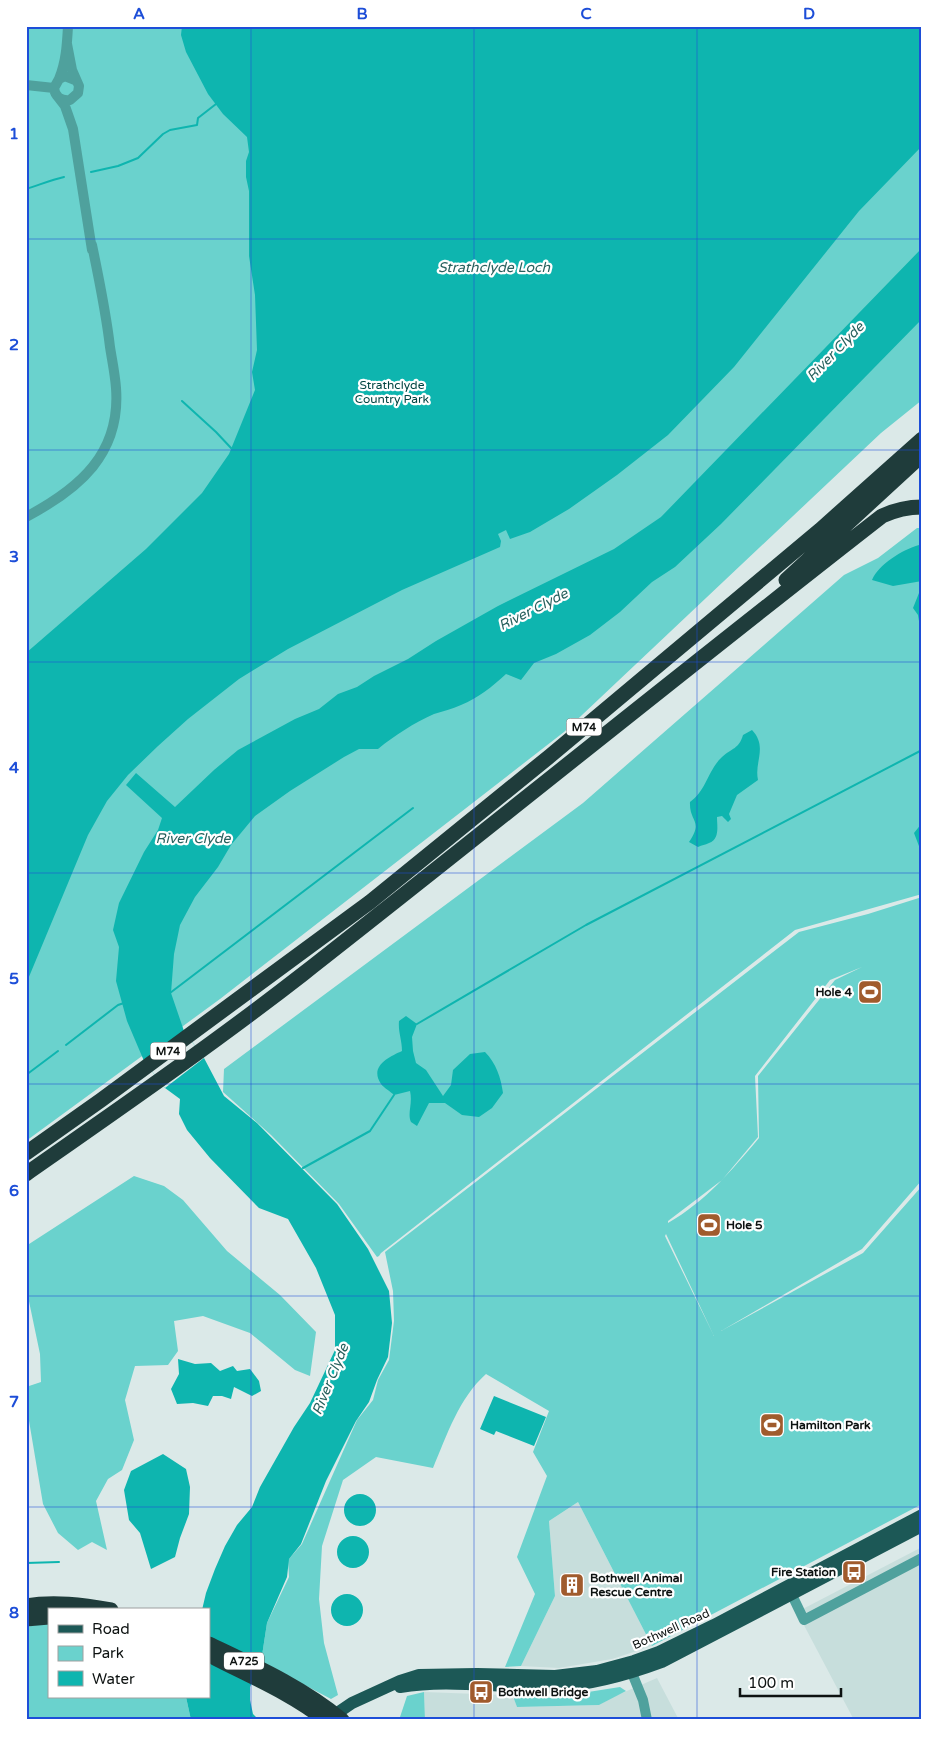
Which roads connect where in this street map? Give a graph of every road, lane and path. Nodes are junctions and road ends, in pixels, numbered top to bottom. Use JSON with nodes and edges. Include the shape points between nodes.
{"nodes":[{"id":1,"x":68,"y":26,"type":"edge"},
{"id":2,"x":67,"y":44,"type":"junction"},
{"id":3,"x":75,"y":80,"type":"junction"},
{"id":4,"x":26,"y":85,"type":"edge"},
{"id":5,"x":57,"y":88,"type":"junction"},
{"id":6,"x":76,"y":95,"type":"junction"},
{"id":7,"x":73,"y":129,"type":"junction"},
{"id":8,"x":92,"y":245,"type":"junction"},
{"id":9,"x":115,"y":404,"type":"junction"},
{"id":10,"x":922,"y":439,"type":"edge"},
{"id":11,"x":922,"y":455,"type":"edge"},
{"id":12,"x":922,"y":507,"type":"edge"},
{"id":13,"x":26,"y":517,"type":"edge"},
{"id":14,"x":706,"y":654,"type":"junction"},
{"id":15,"x":26,"y":1153,"type":"edge"},
{"id":16,"x":26,"y":1174,"type":"edge"},
{"id":17,"x":922,"y":1515,"type":"edge"},
{"id":18,"x":922,"y":1526,"type":"edge"},
{"id":19,"x":922,"y":1558,"type":"edge"},
{"id":20,"x":792,"y":1594,"type":"junction"},
{"id":21,"x":30,"y":1605,"type":"edge"},
{"id":22,"x":97,"y":1608,"type":"edge"},
{"id":23,"x":48,"y":1617,"type":"edge"},
{"id":24,"x":26,"y":1619,"type":"edge"},
{"id":25,"x":210,"y":1645,"type":"edge"},
{"id":26,"x":210,"y":1656,"type":"edge"},
{"id":27,"x":632,"y":1673,"type":"junction"},
{"id":28,"x":277,"y":1684,"type":"junction"},
{"id":29,"x":381,"y":1690,"type":"junction"},
{"id":30,"x":342,"y":1714,"type":"edge"},
{"id":31,"x":326,"y":1720,"type":"edge"},
{"id":32,"x":647,"y":1720,"type":"edge"}],
"edges":[{"from":1,"to":2,"type":"street"},
{"from":2,"to":3,"type":"street"},
{"from":2,"to":5,"type":"street"},
{"from":3,"to":5,"type":"street","via":[[68,76]]},
{"from":3,"to":6,"type":"street","via":[[78,86]]},
{"from":4,"to":5,"type":"street"},
{"from":5,"to":6,"type":"street","via":[[65,101]]},
{"from":5,"to":7,"type":"street"},
{"from":6,"to":7,"type":"street"},
{"from":7,"to":8,"type":"street"},
{"from":8,"to":9,"type":"street"},
{"from":8,"to":9,"type":"street","via":[[108,332]]},
{"from":9,"to":13,"type":"street","via":[[109,441],[90,472],[74,488]]},
{"from":10,"to":15,"type":"highway","number":"M74","via":[[820,530],[370,902]]},
{"from":11,"to":14,"type":"highway","number":"M74"},
{"from":12,"to":14,"type":"highway","via":[[895,510],[882,516]]},
{"from":14,"to":16,"type":"highway","number":"M74","via":[[302,974]]},
{"from":17,"to":29,"type":"main road","name":"Bothwell Road","via":[[714,1625],[634,1661],[597,1671],[555,1676],[420,1675]]},
{"from":18,"to":20,"type":"main road","name":"Bothwell Road"},
{"from":19,"to":20,"type":"street","via":[[804,1620]]},
{"from":20,"to":27,"type":"main road","name":"Bothwell Road","via":[[662,1662]]},
{"from":21,"to":22,"type":"highway"},
{"from":23,"to":24,"type":"highway"},
{"from":25,"to":28,"type":"highway","number":"A725"},
{"from":26,"to":28,"type":"highway","number":"A725"},
{"from":27,"to":29,"type":"main road","name":"Bothwell Road","via":[[598,1682],[554,1687],[420,1684]]},
{"from":27,"to":32,"type":"street"},
{"from":28,"to":30,"type":"highway","number":"A725","via":[[305,1694]]},
{"from":28,"to":31,"type":"highway","number":"A725"},
{"from":29,"to":30,"type":"main road","name":"Bothwell Road"},
{"from":30,"to":31,"type":"main road","name":"Bothwell Road"}]}
